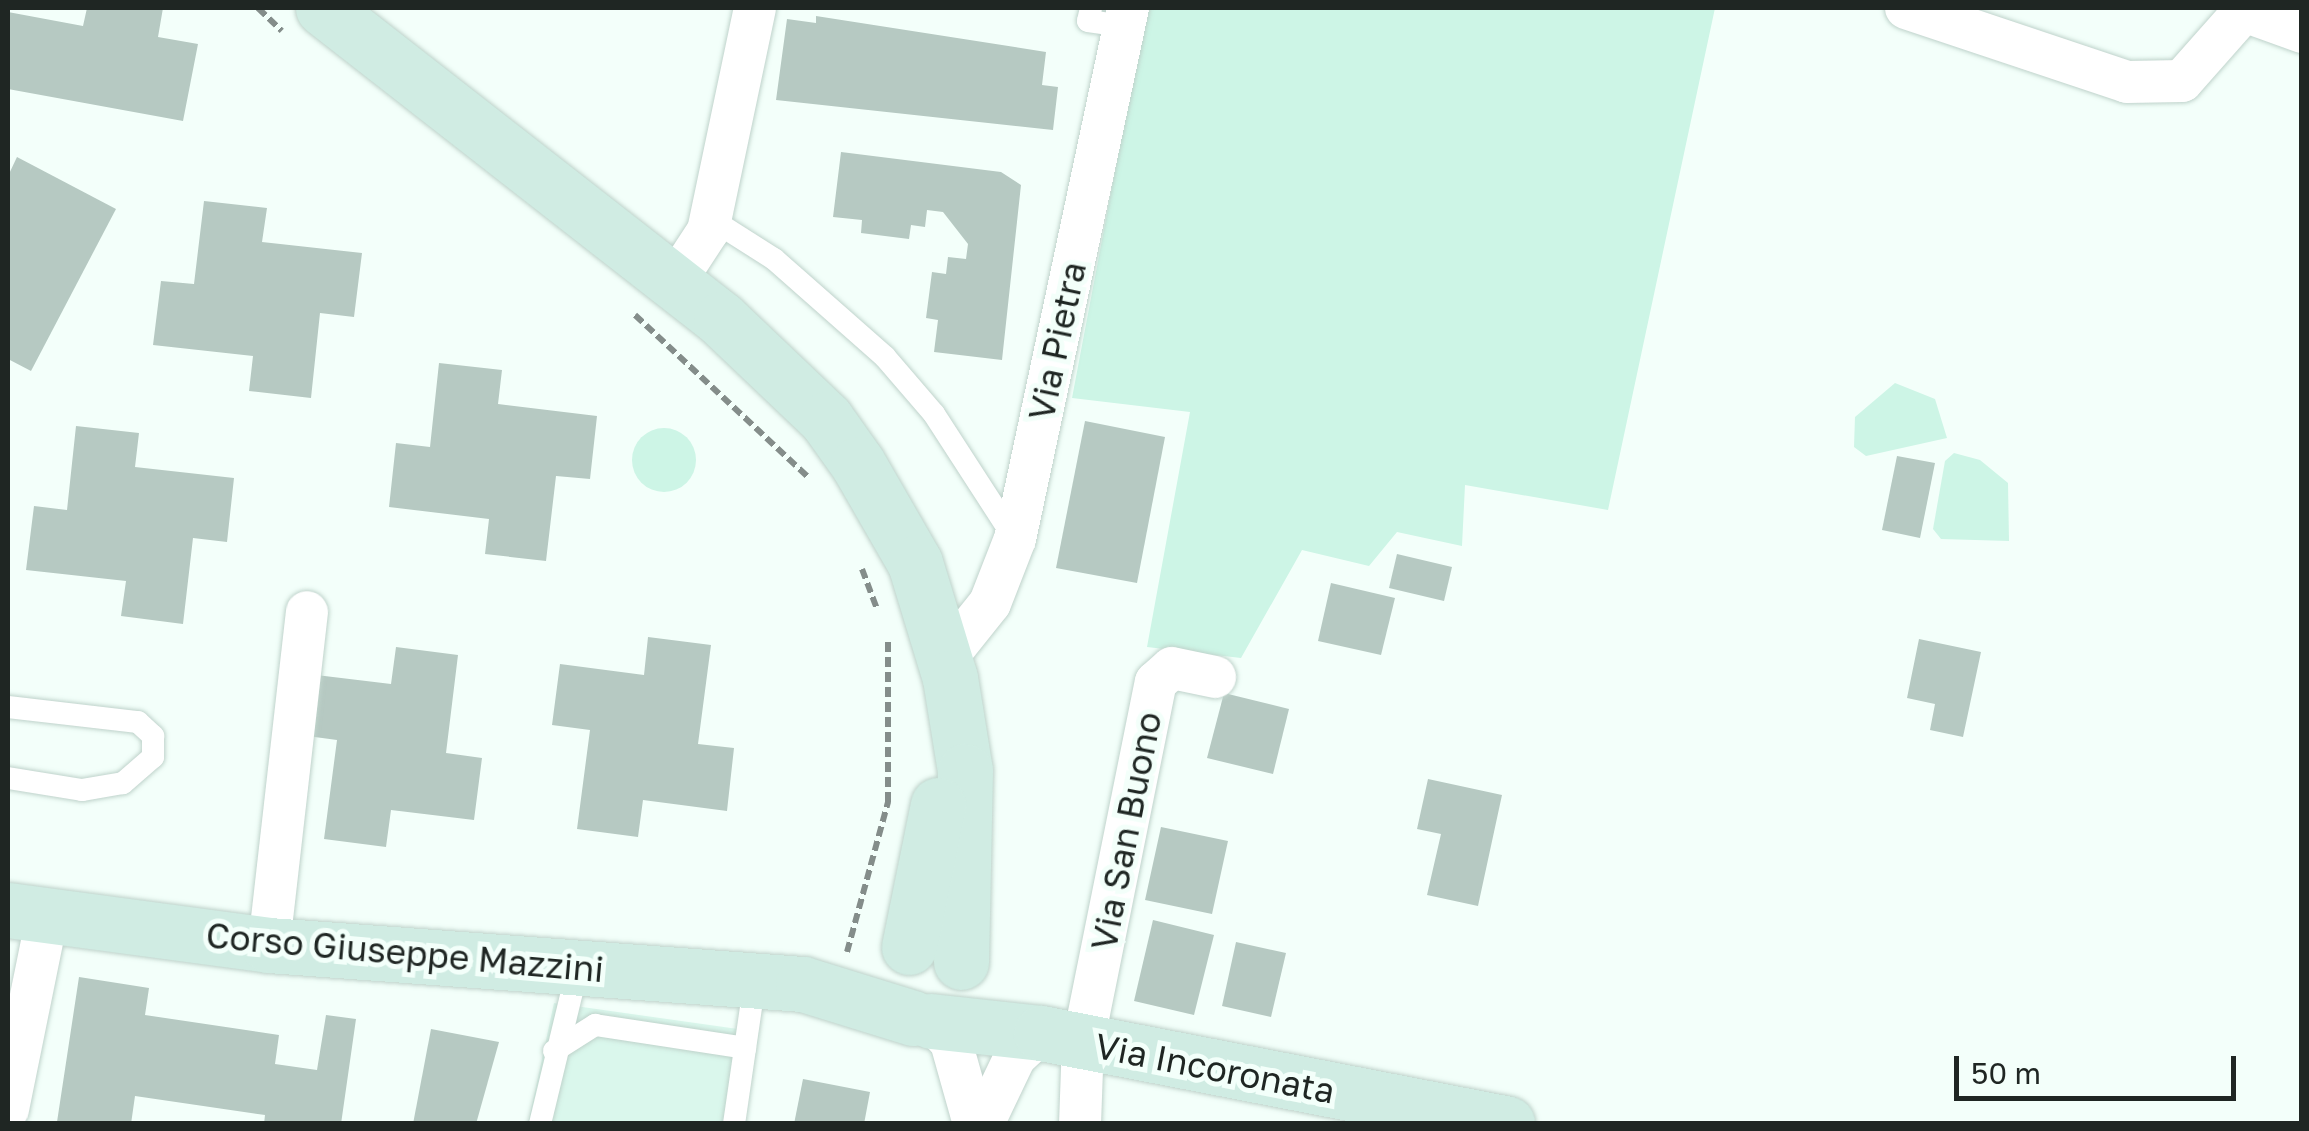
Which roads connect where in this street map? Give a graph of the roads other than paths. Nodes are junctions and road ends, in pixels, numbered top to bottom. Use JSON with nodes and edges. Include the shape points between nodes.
{"nodes":[{"id":1,"x":755,"y":8,"type":"edge"},
{"id":2,"x":1906,"y":8,"type":"edge"},
{"id":3,"x":1114,"y":14,"type":"edge"},
{"id":4,"x":305,"y":22,"type":"edge"},
{"id":5,"x":2302,"y":32,"type":"edge"},
{"id":6,"x":711,"y":220,"type":"junction"},
{"id":7,"x":674,"y":283,"type":"junction"},
{"id":8,"x":1015,"y":540,"type":"junction"},
{"id":9,"x":307,"y":612,"type":"dead end"},
{"id":10,"x":948,"y":668,"type":"junction"},
{"id":11,"x":1214,"y":677,"type":"dead end"},
{"id":12,"x":8,"y":706,"type":"edge"},
{"id":13,"x":8,"y":778,"type":"edge"},
{"id":14,"x":28,"y":914,"type":"edge"},
{"id":15,"x":270,"y":945,"type":"junction"},
{"id":16,"x":902,"y":952,"type":"junction"},
{"id":17,"x":578,"y":967,"type":"junction"},
{"id":18,"x":799,"y":980,"type":"junction"},
{"id":19,"x":942,"y":996,"type":"junction"},
{"id":20,"x":1062,"y":1038,"type":"junction"},
{"id":21,"x":745,"y":1048,"type":"junction"},
{"id":22,"x":554,"y":1051,"type":"junction"},
{"id":23,"x":8,"y":1109,"type":"edge"},
{"id":24,"x":540,"y":1124,"type":"edge"},
{"id":25,"x":734,"y":1124,"type":"edge"},
{"id":26,"x":974,"y":1124,"type":"edge"},
{"id":27,"x":983,"y":1124,"type":"edge"},
{"id":28,"x":1080,"y":1124,"type":"edge"},
{"id":29,"x":1508,"y":1124,"type":"edge"}],
"edges":[{"from":1,"to":6,"type":"street"},
{"from":2,"to":5,"type":"street","via":[[2127,82],[2182,81],[2244,11]]},
{"from":3,"to":8,"type":"street","name":"Via Pietra"},
{"from":4,"to":7,"type":"main road"},
{"from":6,"to":7,"type":"street"},
{"from":6,"to":8,"type":"lane","via":[[818,294],[886,357],[934,414]]},
{"from":7,"to":10,"type":"main road","via":[[826,419],[915,563]]},
{"from":8,"to":10,"type":"street","name":"Via Pietra","via":[[990,603]]},
{"from":9,"to":15,"type":"street"},
{"from":10,"to":16,"type":"main road","via":[[934,834]]},
{"from":10,"to":19,"type":"main road","via":[[965,771]]},
{"from":11,"to":20,"type":"street","name":"Via San Buono","via":[[1172,668],[1156,682]]},
{"from":12,"to":13,"type":"lane","via":[[138,722],[154,736],[153,757],[123,782],[82,790]]},
{"from":14,"to":15,"type":"main road","name":"Corso Giuseppe Mazzini"},
{"from":14,"to":23,"type":"street"},
{"from":15,"to":17,"type":"main road","name":"Corso Giuseppe Mazzini"},
{"from":16,"to":18,"type":"main road","name":"Corso Giuseppe Mazzini"},
{"from":16,"to":19,"type":"main road","via":[[944,946]]},
{"from":16,"to":19,"type":"main road","via":[[889,992]]},
{"from":17,"to":18,"type":"main road","name":"Corso Giuseppe Mazzini"},
{"from":17,"to":22,"type":"lane"},
{"from":18,"to":19,"type":"main road","name":"Corso Giuseppe Mazzini"},
{"from":18,"to":21,"type":"lane"},
{"from":19,"to":20,"type":"main road","name":"Via Incoronata"},
{"from":19,"to":26,"type":"street"},
{"from":20,"to":27,"type":"street","via":[[1015,1057]]},
{"from":20,"to":28,"type":"street"},
{"from":20,"to":29,"type":"main road","name":"Via Incoronata"},
{"from":21,"to":22,"type":"lane","via":[[595,1026]]},
{"from":21,"to":25,"type":"lane"},
{"from":22,"to":24,"type":"lane"}]}
